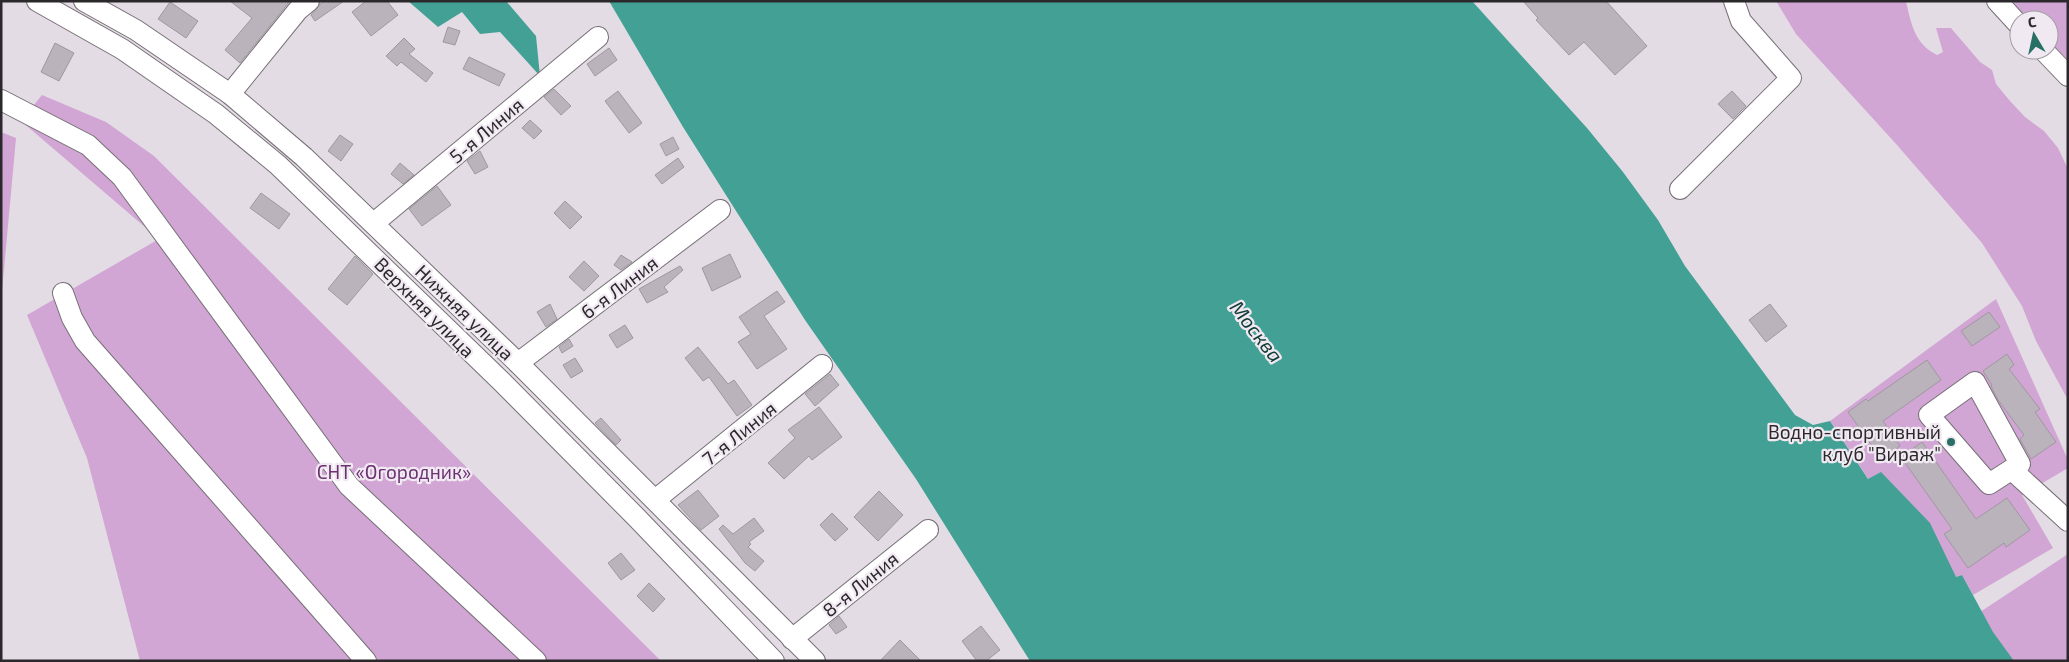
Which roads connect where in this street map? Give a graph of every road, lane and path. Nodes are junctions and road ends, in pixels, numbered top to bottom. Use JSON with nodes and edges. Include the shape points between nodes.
{"nodes":[{"id":1,"x":37,"y":1,"type":"edge"},
{"id":2,"x":84,"y":1,"type":"edge"},
{"id":3,"x":309,"y":1,"type":"edge"},
{"id":4,"x":1734,"y":1,"type":"edge"},
{"id":5,"x":1997,"y":1,"type":"edge"},
{"id":6,"x":2009,"y":14,"type":"edge"},
{"id":7,"x":598,"y":37,"type":"dead end"},
{"id":8,"x":2053,"y":60,"type":"edge"},
{"id":9,"x":2068,"y":76,"type":"edge"},
{"id":10,"x":230,"y":94,"type":"junction"},
{"id":11,"x":1,"y":100,"type":"edge"},
{"id":12,"x":1680,"y":188,"type":"dead end"},
{"id":13,"x":720,"y":210,"type":"dead end"},
{"id":14,"x":374,"y":223,"type":"junction"},
{"id":15,"x":63,"y":293,"type":"dead end"},
{"id":16,"x":518,"y":364,"type":"junction"},
{"id":17,"x":822,"y":365,"type":"dead end"},
{"id":18,"x":2012,"y":470,"type":"junction"},
{"id":19,"x":655,"y":500,"type":"junction"},
{"id":20,"x":2068,"y":521,"type":"edge"},
{"id":21,"x":928,"y":530,"type":"dead end"},
{"id":22,"x":792,"y":639,"type":"junction"},
{"id":23,"x":366,"y":661,"type":"edge"},
{"id":24,"x":536,"y":661,"type":"edge"},
{"id":25,"x":774,"y":661,"type":"edge"},
{"id":26,"x":815,"y":661,"type":"edge"}],
"edges":[{"from":1,"to":25,"type":"street","name":"Верхняя улица","via":[[122,49],[216,114],[278,165],[501,381]]},
{"from":2,"to":10,"type":"street","name":"Нижняя улица","via":[[136,30]]},
{"from":3,"to":10,"type":"street","via":[[298,10]]},
{"from":4,"to":12,"type":"street","via":[[1741,21],[1791,78]]},
{"from":5,"to":6,"type":"street"},
{"from":7,"to":14,"type":"street","name":"5-я Линия"},
{"from":8,"to":9,"type":"street"},
{"from":10,"to":14,"type":"street","name":"Нижняя улица"},
{"from":11,"to":24,"type":"street","via":[[88,145],[122,177],[349,486]]},
{"from":13,"to":16,"type":"street","name":"6-я Линия"},
{"from":14,"to":16,"type":"street","name":"Нижняя улица"},
{"from":15,"to":23,"type":"street","via":[[85,341]]},
{"from":16,"to":19,"type":"street","name":"Нижняя улица"},
{"from":17,"to":19,"type":"street","name":"7-я Линия"},
{"from":18,"to":18,"type":"street","via":[[1989,484],[1930,415],[1975,382],[2020,464]]},
{"from":18,"to":20,"type":"street"},
{"from":19,"to":22,"type":"street","name":"Нижняя улица"},
{"from":21,"to":22,"type":"street","name":"8-я Линия"},
{"from":22,"to":26,"type":"street","name":"Нижняя улица"}]}
